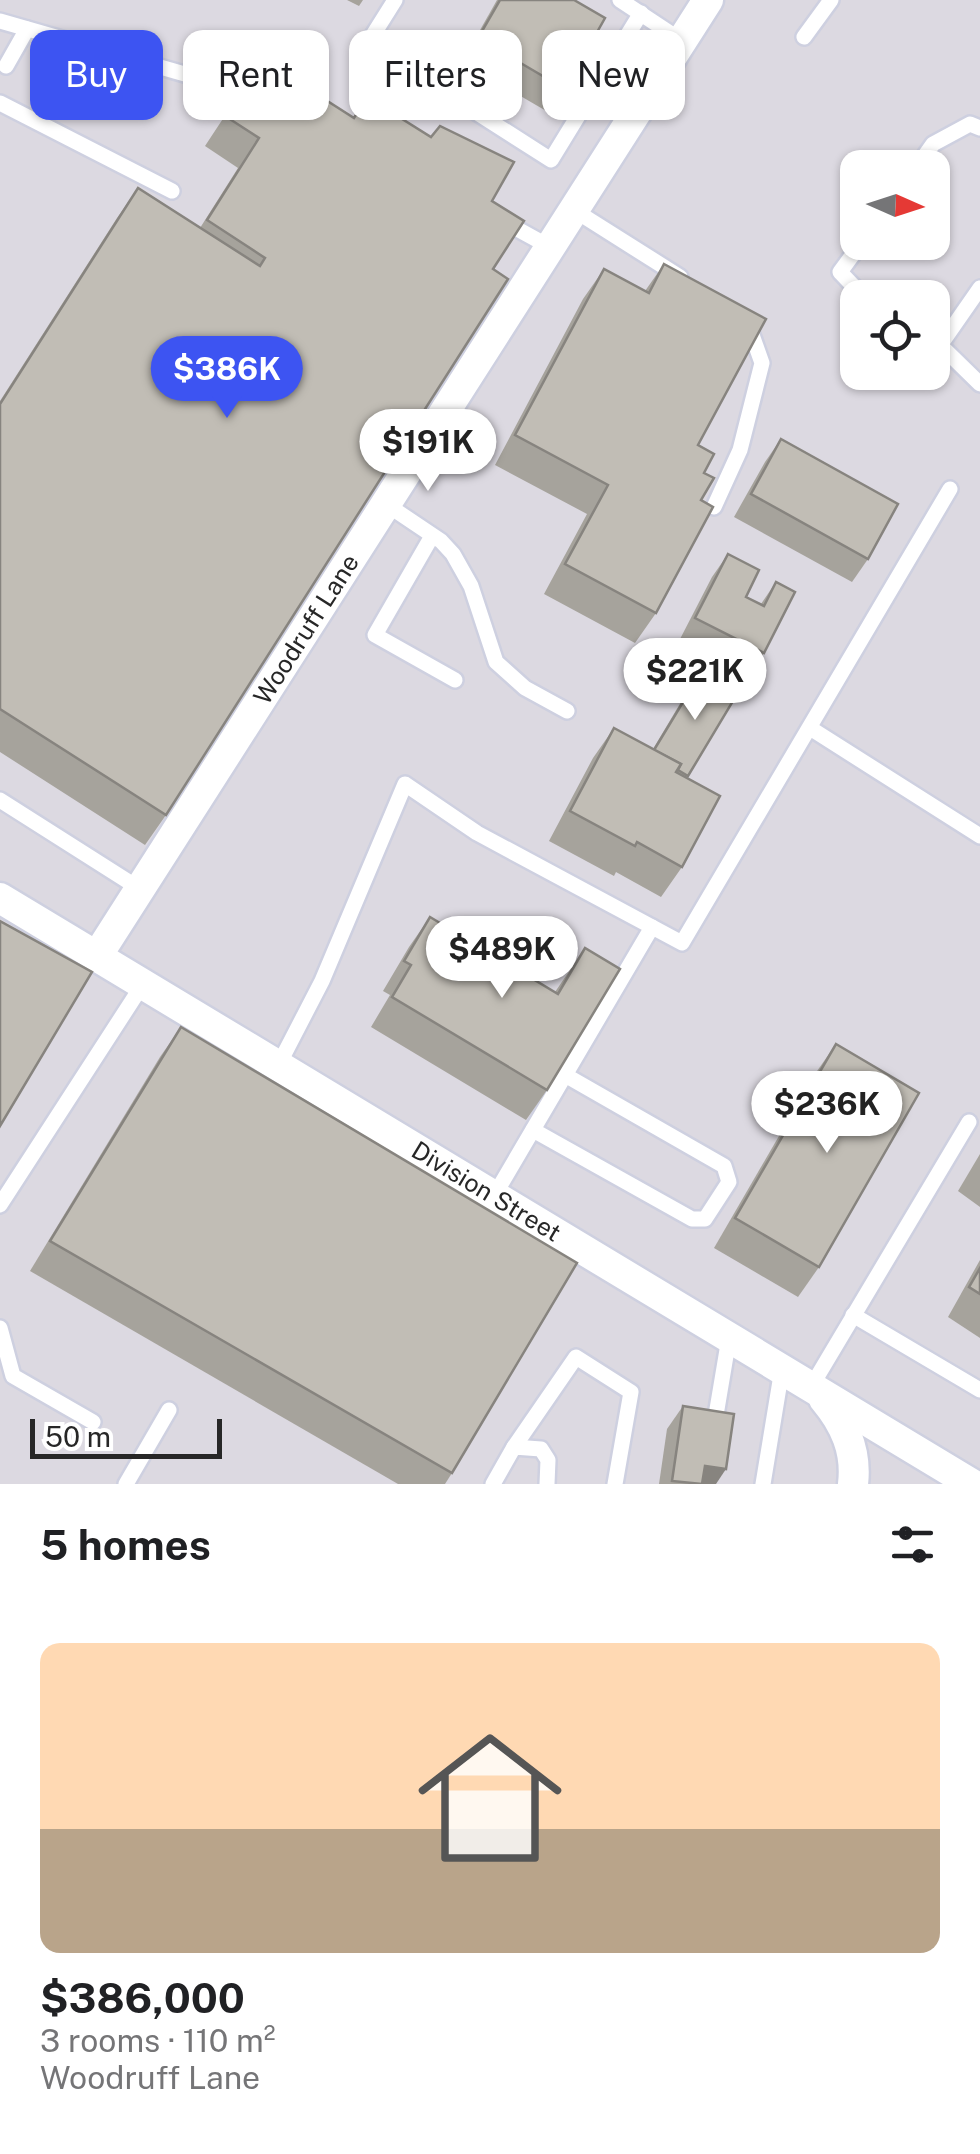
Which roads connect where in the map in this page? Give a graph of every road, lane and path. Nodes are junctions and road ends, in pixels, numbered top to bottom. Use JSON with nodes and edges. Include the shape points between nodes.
{"nodes":[{"id":1,"x":395,"y":0,"type":"edge"},
{"id":2,"x":620,"y":0,"type":"edge"},
{"id":3,"x":708,"y":0,"type":"edge"},
{"id":4,"x":831,"y":0,"type":"edge"},
{"id":5,"x":640,"y":13,"type":"junction"},
{"id":6,"x":0,"y":22,"type":"edge"},
{"id":7,"x":27,"y":29,"type":"junction"},
{"id":8,"x":666,"y":30,"type":"edge"},
{"id":9,"x":685,"y":36,"type":"edge"},
{"id":10,"x":804,"y":37,"type":"dead end"},
{"id":11,"x":6,"y":66,"type":"dead end"},
{"id":12,"x":183,"y":74,"type":"edge"},
{"id":13,"x":0,"y":103,"type":"edge"},
{"id":14,"x":632,"y":120,"type":"edge"},
{"id":15,"x":980,"y":128,"type":"edge"},
{"id":16,"x":929,"y":150,"type":"edge"},
{"id":17,"x":172,"y":191,"type":"dead end"},
{"id":18,"x":574,"y":210,"type":"junction"},
{"id":19,"x":493,"y":215,"type":"edge"},
{"id":20,"x":550,"y":247,"type":"junction"},
{"id":21,"x":849,"y":260,"type":"edge"},
{"id":22,"x":848,"y":280,"type":"edge"},
{"id":23,"x":696,"y":287,"type":"edge"},
{"id":24,"x":980,"y":288,"type":"edge"},
{"id":25,"x":738,"y":320,"type":"edge"},
{"id":26,"x":950,"y":324,"type":"edge"},
{"id":27,"x":950,"y":353,"type":"edge"},
{"id":28,"x":980,"y":384,"type":"edge"},
{"id":29,"x":950,"y":489,"type":"dead end"},
{"id":30,"x":386,"y":504,"type":"junction"},
{"id":31,"x":714,"y":507,"type":"edge"},
{"id":32,"x":432,"y":536,"type":"junction"},
{"id":33,"x":455,"y":680,"type":"dead end"},
{"id":34,"x":567,"y":712,"type":"dead end"},
{"id":35,"x":810,"y":728,"type":"junction"},
{"id":36,"x":0,"y":800,"type":"edge"},
{"id":37,"x":980,"y":836,"type":"edge"},
{"id":38,"x":140,"y":889,"type":"junction"},
{"id":39,"x":0,"y":898,"type":"edge"},
{"id":40,"x":652,"y":927,"type":"junction"},
{"id":41,"x":97,"y":956,"type":"junction"},
{"id":42,"x":143,"y":984,"type":"junction"},
{"id":43,"x":278,"y":1066,"type":"junction"},
{"id":44,"x":565,"y":1075,"type":"junction"},
{"id":45,"x":969,"y":1122,"type":"dead end"},
{"id":46,"x":533,"y":1130,"type":"junction"},
{"id":47,"x":494,"y":1196,"type":"junction"},
{"id":48,"x":0,"y":1205,"type":"edge"},
{"id":49,"x":854,"y":1315,"type":"junction"},
{"id":50,"x":0,"y":1328,"type":"edge"},
{"id":51,"x":729,"y":1338,"type":"junction"},
{"id":52,"x":782,"y":1369,"type":"junction"},
{"id":53,"x":811,"y":1387,"type":"junction"},
{"id":54,"x":980,"y":1390,"type":"edge"},
{"id":55,"x":170,"y":1410,"type":"dead end"},
{"id":56,"x":93,"y":1422,"type":"dead end"},
{"id":57,"x":714,"y":1428,"type":"edge"},
{"id":58,"x":514,"y":1447,"type":"junction"},
{"id":59,"x":126,"y":1484,"type":"edge"},
{"id":60,"x":493,"y":1484,"type":"edge"},
{"id":61,"x":546,"y":1484,"type":"edge"},
{"id":62,"x":615,"y":1484,"type":"edge"},
{"id":63,"x":763,"y":1484,"type":"edge"},
{"id":64,"x":853,"y":1484,"type":"edge"},
{"id":65,"x":972,"y":1484,"type":"edge"}],
"edges":[{"from":1,"to":5,"type":"lane","via":[[368,44],[550,160]]},
{"from":2,"to":5,"type":"lane"},
{"from":3,"to":9,"type":"street","name":"Woodruff Lane"},
{"from":4,"to":10,"type":"lane"},
{"from":5,"to":8,"type":"lane"},
{"from":6,"to":7,"type":"lane"},
{"from":7,"to":11,"type":"lane"},
{"from":7,"to":12,"type":"lane"},
{"from":13,"to":17,"type":"lane"},
{"from":14,"to":18,"type":"street","name":"Woodruff Lane"},
{"from":15,"to":16,"type":"lane","via":[[970,124]]},
{"from":18,"to":20,"type":"street","name":"Woodruff Lane"},
{"from":18,"to":23,"type":"lane"},
{"from":19,"to":20,"type":"lane"},
{"from":20,"to":30,"type":"street","name":"Woodruff Lane"},
{"from":21,"to":22,"type":"lane","via":[[840,272]]},
{"from":24,"to":26,"type":"lane"},
{"from":25,"to":31,"type":"lane","via":[[751,332],[762,363],[740,450]]},
{"from":27,"to":28,"type":"lane"},
{"from":29,"to":35,"type":"lane"},
{"from":30,"to":32,"type":"lane"},
{"from":30,"to":38,"type":"street","name":"Woodruff Lane"},
{"from":32,"to":33,"type":"lane","via":[[375,636]]},
{"from":32,"to":34,"type":"lane","via":[[453,554],[471,586],[496,662]]},
{"from":35,"to":37,"type":"lane"},
{"from":35,"to":40,"type":"lane","via":[[682,944]]},
{"from":36,"to":38,"type":"lane"},
{"from":38,"to":41,"type":"street","name":"Woodruff Lane"},
{"from":39,"to":41,"type":"street","name":"Division Street"},
{"from":40,"to":43,"type":"lane","via":[[478,833],[405,784],[322,981]]},
{"from":40,"to":44,"type":"lane"},
{"from":41,"to":42,"type":"street","name":"Division Street"},
{"from":42,"to":43,"type":"street","name":"Division Street"},
{"from":42,"to":48,"type":"lane"},
{"from":43,"to":47,"type":"street","name":"Division Street"},
{"from":44,"to":46,"type":"lane"},
{"from":44,"to":46,"type":"lane","via":[[724,1166],[730,1182],[704,1219],[692,1219]]},
{"from":45,"to":49,"type":"lane"},
{"from":46,"to":47,"type":"lane"},
{"from":47,"to":51,"type":"street","name":"Division Street"},
{"from":49,"to":53,"type":"lane"},
{"from":49,"to":54,"type":"lane"},
{"from":50,"to":56,"type":"lane","via":[[12,1376]]},
{"from":51,"to":52,"type":"street","name":"Division Street"},
{"from":51,"to":57,"type":"lane"},
{"from":52,"to":53,"type":"street","name":"Division Street"},
{"from":52,"to":63,"type":"lane"},
{"from":53,"to":64,"type":"street","via":[[849,1437]]},
{"from":53,"to":65,"type":"street","name":"Division Street"},
{"from":55,"to":59,"type":"lane"},
{"from":58,"to":60,"type":"lane"},
{"from":58,"to":61,"type":"lane","via":[[542,1449]]},
{"from":58,"to":62,"type":"lane","via":[[576,1358],[632,1392]]}]}
